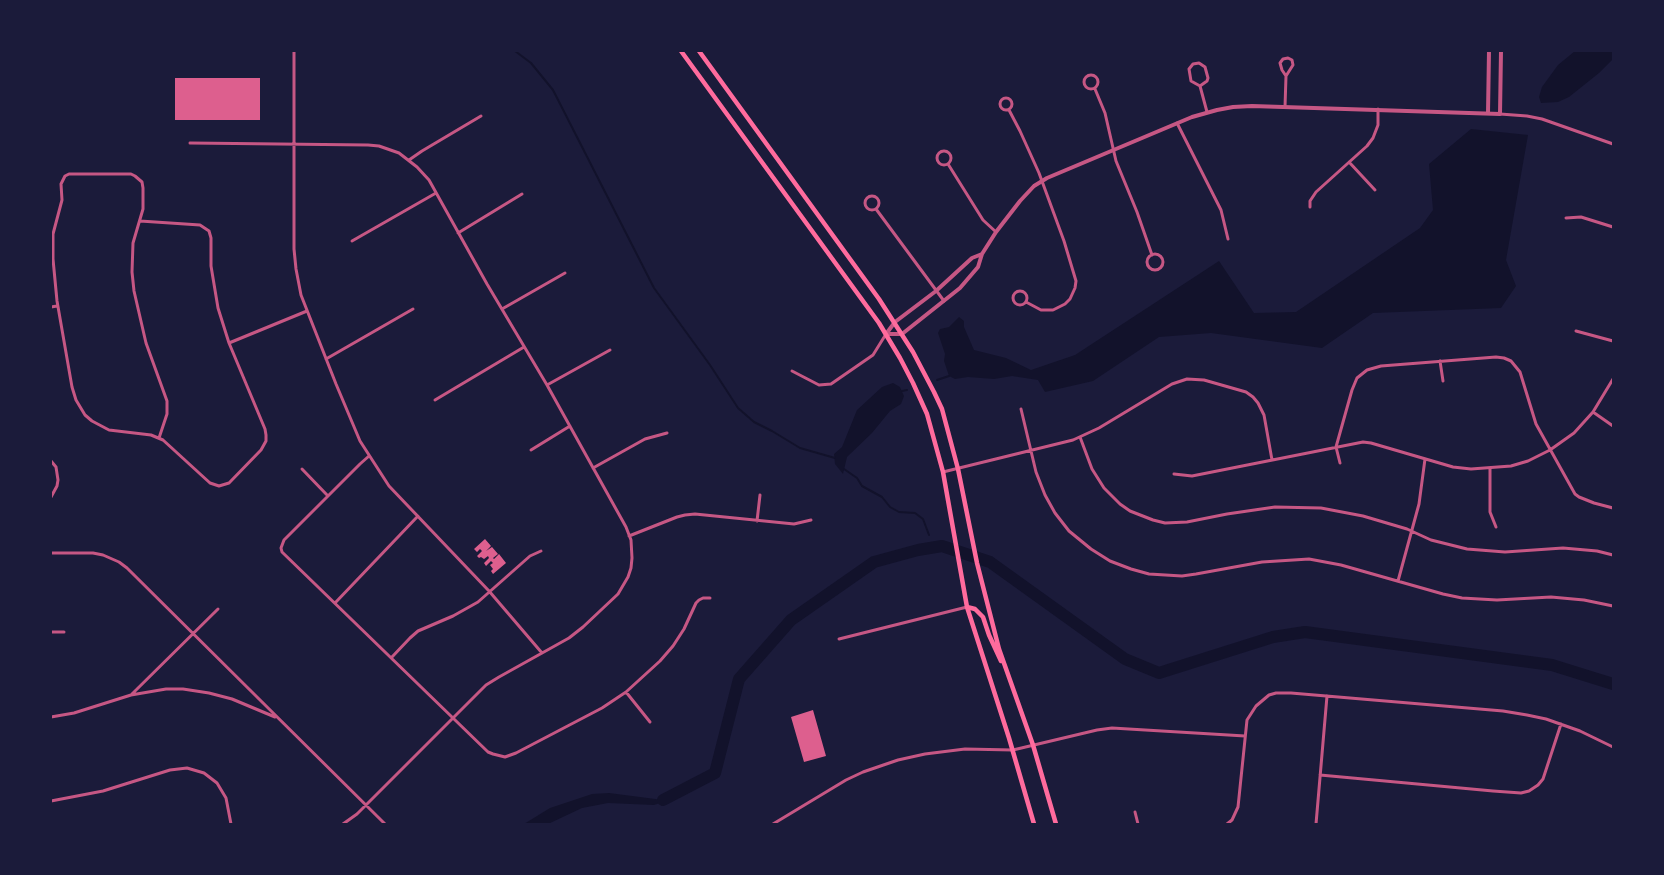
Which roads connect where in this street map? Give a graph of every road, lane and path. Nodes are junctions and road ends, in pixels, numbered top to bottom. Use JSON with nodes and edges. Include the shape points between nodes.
{"nodes":[{"id":1,"x":294,"y":51,"type":"edge"},
{"id":2,"x":681,"y":51,"type":"edge"},
{"id":3,"x":699,"y":51,"type":"edge"},
{"id":4,"x":1489,"y":51,"type":"edge"},
{"id":5,"x":1500,"y":51,"type":"edge"},
{"id":6,"x":1286,"y":76,"type":"junction"},
{"id":7,"x":1200,"y":86,"type":"junction"},
{"id":8,"x":1095,"y":89,"type":"junction"},
{"id":9,"x":1286,"y":107,"type":"junction"},
{"id":10,"x":1378,"y":109,"type":"junction"},
{"id":11,"x":1009,"y":110,"type":"junction"},
{"id":12,"x":1207,"y":112,"type":"junction"},
{"id":13,"x":1488,"y":113,"type":"junction"},
{"id":14,"x":1500,"y":114,"type":"junction"},
{"id":15,"x":481,"y":116,"type":"dead end"},
{"id":16,"x":1177,"y":124,"type":"junction"},
{"id":17,"x":190,"y":143,"type":"dead end"},
{"id":18,"x":294,"y":143,"type":"junction"},
{"id":19,"x":1613,"y":144,"type":"edge"},
{"id":20,"x":1113,"y":150,"type":"junction"},
{"id":21,"x":410,"y":160,"type":"junction"},
{"id":22,"x":1349,"y":162,"type":"junction"},
{"id":23,"x":948,"y":164,"type":"junction"},
{"id":24,"x":1042,"y":180,"type":"junction"},
{"id":25,"x":1375,"y":190,"type":"dead end"},
{"id":26,"x":436,"y":193,"type":"junction"},
{"id":27,"x":522,"y":194,"type":"dead end"},
{"id":28,"x":1310,"y":207,"type":"dead end"},
{"id":29,"x":876,"y":209,"type":"junction"},
{"id":30,"x":1566,"y":218,"type":"dead end"},
{"id":31,"x":140,"y":221,"type":"junction"},
{"id":32,"x":1613,"y":227,"type":"edge"},
{"id":33,"x":996,"y":232,"type":"junction"},
{"id":34,"x":458,"y":233,"type":"junction"},
{"id":35,"x":1228,"y":239,"type":"dead end"},
{"id":36,"x":352,"y":241,"type":"dead end"},
{"id":37,"x":982,"y":254,"type":"junction"},
{"id":38,"x":1152,"y":255,"type":"junction"},
{"id":39,"x":565,"y":274,"type":"dead end"},
{"id":40,"x":936,"y":291,"type":"junction"},
{"id":41,"x":944,"y":301,"type":"junction"},
{"id":42,"x":1026,"y":302,"type":"junction"},
{"id":43,"x":58,"y":306,"type":"junction"},
{"id":44,"x":51,"y":307,"type":"edge"},
{"id":45,"x":413,"y":309,"type":"dead end"},
{"id":46,"x":502,"y":309,"type":"junction"},
{"id":47,"x":307,"y":311,"type":"junction"},
{"id":48,"x":895,"y":322,"type":"junction"},
{"id":49,"x":1576,"y":331,"type":"dead end"},
{"id":50,"x":886,"y":334,"type":"junction"},
{"id":51,"x":902,"y":334,"type":"junction"},
{"id":52,"x":1613,"y":341,"type":"edge"},
{"id":53,"x":229,"y":343,"type":"junction"},
{"id":54,"x":524,"y":347,"type":"junction"},
{"id":55,"x":610,"y":350,"type":"dead end"},
{"id":56,"x":326,"y":359,"type":"junction"},
{"id":57,"x":1440,"y":361,"type":"junction"},
{"id":58,"x":792,"y":371,"type":"dead end"},
{"id":59,"x":1613,"y":379,"type":"edge"},
{"id":60,"x":1442,"y":381,"type":"dead end"},
{"id":61,"x":547,"y":385,"type":"junction"},
{"id":62,"x":435,"y":400,"type":"dead end"},
{"id":63,"x":1021,"y":409,"type":"dead end"},
{"id":64,"x":1593,"y":412,"type":"junction"},
{"id":65,"x":570,"y":426,"type":"junction"},
{"id":66,"x":1613,"y":426,"type":"edge"},
{"id":67,"x":667,"y":434,"type":"dead end"},
{"id":68,"x":1080,"y":437,"type":"junction"},
{"id":69,"x":159,"y":438,"type":"junction"},
{"id":70,"x":1336,"y":447,"type":"junction"},
{"id":71,"x":531,"y":450,"type":"dead end"},
{"id":72,"x":1550,"y":450,"type":"junction"},
{"id":73,"x":1030,"y":451,"type":"junction"},
{"id":74,"x":369,"y":456,"type":"junction"},
{"id":75,"x":1425,"y":459,"type":"junction"},
{"id":76,"x":1272,"y":460,"type":"junction"},
{"id":77,"x":51,"y":461,"type":"edge"},
{"id":78,"x":1340,"y":463,"type":"dead end"},
{"id":79,"x":593,"y":468,"type":"junction"},
{"id":80,"x":302,"y":469,"type":"dead end"},
{"id":81,"x":958,"y":469,"type":"junction"},
{"id":82,"x":1490,"y":469,"type":"junction"},
{"id":83,"x":943,"y":472,"type":"junction"},
{"id":84,"x":1174,"y":474,"type":"dead end"},
{"id":85,"x":760,"y":495,"type":"dead end"},
{"id":86,"x":328,"y":496,"type":"junction"},
{"id":87,"x":51,"y":497,"type":"edge"},
{"id":88,"x":1613,"y":508,"type":"edge"},
{"id":89,"x":418,"y":516,"type":"junction"},
{"id":90,"x":811,"y":520,"type":"dead end"},
{"id":91,"x":756,"y":521,"type":"junction"},
{"id":92,"x":1496,"y":527,"type":"dead end"},
{"id":93,"x":1412,"y":532,"type":"junction"},
{"id":94,"x":629,"y":536,"type":"junction"},
{"id":95,"x":541,"y":551,"type":"dead end"},
{"id":96,"x":51,"y":554,"type":"edge"},
{"id":97,"x":1613,"y":555,"type":"edge"},
{"id":98,"x":1398,"y":582,"type":"junction"},
{"id":99,"x":490,"y":591,"type":"junction"},
{"id":100,"x":710,"y":598,"type":"dead end"},
{"id":101,"x":335,"y":603,"type":"junction"},
{"id":102,"x":1613,"y":606,"type":"edge"},
{"id":103,"x":967,"y":607,"type":"junction"},
{"id":104,"x":218,"y":609,"type":"dead end"},
{"id":105,"x":51,"y":632,"type":"edge"},
{"id":106,"x":64,"y":632,"type":"dead end"},
{"id":107,"x":193,"y":633,"type":"junction"},
{"id":108,"x":839,"y":639,"type":"dead end"},
{"id":109,"x":542,"y":653,"type":"junction"},
{"id":110,"x":392,"y":657,"type":"junction"},
{"id":111,"x":1004,"y":664,"type":"junction"},
{"id":112,"x":626,"y":692,"type":"junction"},
{"id":113,"x":131,"y":695,"type":"junction"},
{"id":114,"x":1327,"y":696,"type":"junction"},
{"id":115,"x":51,"y":717,"type":"edge"},
{"id":116,"x":453,"y":717,"type":"junction"},
{"id":117,"x":278,"y":718,"type":"junction"},
{"id":118,"x":650,"y":722,"type":"dead end"},
{"id":119,"x":1562,"y":724,"type":"junction"},
{"id":120,"x":1245,"y":736,"type":"junction"},
{"id":121,"x":1034,"y":745,"type":"junction"},
{"id":122,"x":1613,"y":747,"type":"edge"},
{"id":123,"x":1013,"y":750,"type":"junction"},
{"id":124,"x":1320,"y":775,"type":"junction"},
{"id":125,"x":51,"y":801,"type":"edge"},
{"id":126,"x":366,"y":805,"type":"junction"},
{"id":127,"x":1135,"y":812,"type":"dead end"},
{"id":128,"x":231,"y":824,"type":"edge"},
{"id":129,"x":343,"y":824,"type":"edge"},
{"id":130,"x":385,"y":824,"type":"edge"},
{"id":131,"x":772,"y":824,"type":"edge"},
{"id":132,"x":1034,"y":824,"type":"edge"},
{"id":133,"x":1056,"y":824,"type":"edge"},
{"id":134,"x":1138,"y":824,"type":"edge"},
{"id":135,"x":1228,"y":824,"type":"edge"},
{"id":136,"x":1316,"y":824,"type":"edge"}],
"edges":[{"from":1,"to":18,"type":"street"},
{"from":2,"to":50,"type":"main road"},
{"from":3,"to":48,"type":"main road"},
{"from":4,"to":13,"type":"street"},
{"from":5,"to":14,"type":"street"},
{"from":6,"to":6,"type":"street","via":[[1280,63],[1288,58],[1293,65]]},
{"from":6,"to":9,"type":"street"},
{"from":7,"to":7,"type":"street","via":[[1191,81],[1188,69],[1199,62],[1205,67],[1208,78]]},
{"from":7,"to":12,"type":"street"},
{"from":8,"to":8,"type":"street","via":[[1098,79],[1088,76],[1085,86]]},
{"from":8,"to":20,"type":"street","via":[[1105,112]]},
{"from":9,"to":10,"type":"street"},
{"from":9,"to":12,"type":"street","via":[[1233,107]]},
{"from":10,"to":13,"type":"street"},
{"from":10,"to":22,"type":"street","via":[[1378,125],[1373,138]]},
{"from":11,"to":11,"type":"street","via":[[1011,101],[1002,99],[1000,108]]},
{"from":11,"to":24,"type":"street"},
{"from":12,"to":16,"type":"street"},
{"from":13,"to":14,"type":"street"},
{"from":14,"to":19,"type":"street","via":[[1542,119]]},
{"from":15,"to":21,"type":"street"},
{"from":16,"to":20,"type":"street"},
{"from":16,"to":35,"type":"street","via":[[1221,210]]},
{"from":17,"to":18,"type":"street"},
{"from":18,"to":21,"type":"street","via":[[368,145],[390,150]]},
{"from":18,"to":47,"type":"street","via":[[294,249],[299,288]]},
{"from":20,"to":24,"type":"street"},
{"from":20,"to":38,"type":"street"},
{"from":21,"to":26,"type":"street","via":[[424,173]]},
{"from":22,"to":25,"type":"street"},
{"from":22,"to":28,"type":"street","via":[[1316,192]]},
{"from":23,"to":23,"type":"street","via":[[950,155],[941,152],[938,162]]},
{"from":23,"to":33,"type":"street","via":[[983,220]]},
{"from":24,"to":33,"type":"street","via":[[1026,194]]},
{"from":24,"to":42,"type":"street","via":[[1064,240],[1076,288],[1070,299],[1053,310],[1041,310]]},
{"from":26,"to":34,"type":"street"},
{"from":26,"to":36,"type":"street"},
{"from":27,"to":34,"type":"street"},
{"from":29,"to":29,"type":"street","via":[[877,198],[868,197],[864,201],[865,206]]},
{"from":29,"to":40,"type":"street"},
{"from":30,"to":32,"type":"street","via":[[1581,217]]},
{"from":31,"to":43,"type":"street","via":[[143,188],[135,176],[72,173],[65,176],[53,234]]},
{"from":31,"to":53,"type":"street","via":[[200,225],[209,231],[214,290]]},
{"from":31,"to":69,"type":"street","via":[[133,243],[132,272],[146,343],[167,401],[167,414]]},
{"from":33,"to":37,"type":"street"},
{"from":34,"to":46,"type":"street"},
{"from":37,"to":40,"type":"street","via":[[972,258]]},
{"from":37,"to":41,"type":"street","via":[[978,267]]},
{"from":38,"to":38,"type":"street","via":[[1146,264],[1157,270],[1163,261],[1158,255]]},
{"from":39,"to":46,"type":"street"},
{"from":40,"to":41,"type":"street"},
{"from":40,"to":48,"type":"street"},
{"from":41,"to":51,"type":"street"},
{"from":42,"to":42,"type":"street","via":[[1024,292],[1014,294],[1016,304]]},
{"from":43,"to":44,"type":"street"},
{"from":43,"to":69,"type":"street","via":[[72,387],[85,415],[108,430]]},
{"from":45,"to":56,"type":"street"},
{"from":46,"to":54,"type":"street"},
{"from":47,"to":53,"type":"street"},
{"from":47,"to":56,"type":"street"},
{"from":48,"to":50,"type":"street"},
{"from":48,"to":51,"type":"main road"},
{"from":49,"to":52,"type":"street"},
{"from":50,"to":51,"type":"street"},
{"from":50,"to":58,"type":"street","via":[[873,354],[832,384],[819,384]]},
{"from":50,"to":83,"type":"main road","via":[[927,414]]},
{"from":51,"to":81,"type":"main road","via":[[942,409]]},
{"from":53,"to":69,"type":"street","via":[[265,429],[266,441],[261,450],[228,483],[219,486],[210,483]]},
{"from":54,"to":61,"type":"street"},
{"from":54,"to":62,"type":"street"},
{"from":55,"to":61,"type":"street"},
{"from":56,"to":74,"type":"street"},
{"from":57,"to":60,"type":"street"},
{"from":57,"to":70,"type":"street","via":[[1372,367],[1362,373],[1354,384]]},
{"from":57,"to":72,"type":"street","via":[[1496,357],[1511,361],[1520,372],[1536,424]]},
{"from":59,"to":64,"type":"street"},
{"from":61,"to":65,"type":"street"},
{"from":63,"to":73,"type":"street"},
{"from":64,"to":66,"type":"street"},
{"from":64,"to":72,"type":"street"},
{"from":65,"to":71,"type":"street"},
{"from":65,"to":79,"type":"street"},
{"from":67,"to":79,"type":"street","via":[[645,439]]},
{"from":68,"to":73,"type":"street"},
{"from":68,"to":76,"type":"street","via":[[1172,384],[1195,379],[1246,392],[1253,397],[1264,415]]},
{"from":68,"to":93,"type":"street","via":[[1092,469],[1104,488],[1130,511],[1153,520],[1187,522],[1264,508],[1298,506],[1363,516]]},
{"from":70,"to":75,"type":"street","via":[[1372,443]]},
{"from":70,"to":76,"type":"street"},
{"from":70,"to":78,"type":"street"},
{"from":72,"to":82,"type":"street","via":[[1528,461]]},
{"from":72,"to":88,"type":"street","via":[[1579,498]]},
{"from":73,"to":81,"type":"street"},
{"from":73,"to":98,"type":"street","via":[[1045,495],[1063,524],[1097,553],[1131,569],[1149,574],[1182,576],[1262,562],[1309,560],[1341,564]]},
{"from":74,"to":86,"type":"street"},
{"from":74,"to":89,"type":"street","via":[[389,486]]},
{"from":75,"to":82,"type":"street","via":[[1453,467]]},
{"from":75,"to":93,"type":"street","via":[[1420,504]]},
{"from":76,"to":84,"type":"street","via":[[1192,476]]},
{"from":77,"to":87,"type":"street","via":[[56,467],[58,480]]},
{"from":79,"to":94,"type":"street"},
{"from":80,"to":86,"type":"street"},
{"from":81,"to":83,"type":"street"},
{"from":81,"to":111,"type":"main road","via":[[977,563]]},
{"from":82,"to":92,"type":"street","via":[[1490,512]]},
{"from":83,"to":103,"type":"main road"},
{"from":85,"to":91,"type":"street"},
{"from":86,"to":101,"type":"street","via":[[282,544],[282,552]]},
{"from":89,"to":99,"type":"street"},
{"from":89,"to":101,"type":"street"},
{"from":90,"to":91,"type":"street","via":[[794,524]]},
{"from":91,"to":94,"type":"street","via":[[685,515]]},
{"from":93,"to":97,"type":"street","via":[[1448,545],[1476,550],[1504,552],[1563,548]]},
{"from":93,"to":98,"type":"street"},
{"from":94,"to":109,"type":"street","via":[[631,568],[618,594],[583,627]]},
{"from":95,"to":99,"type":"street","via":[[530,556]]},
{"from":96,"to":107,"type":"street","via":[[94,553],[119,562]]},
{"from":98,"to":102,"type":"street","via":[[1462,598],[1558,597]]},
{"from":99,"to":109,"type":"street"},
{"from":99,"to":110,"type":"street","via":[[471,606],[418,631]]},
{"from":100,"to":112,"type":"street","via":[[696,603],[673,646]]},
{"from":101,"to":110,"type":"street"},
{"from":103,"to":108,"type":"street"},
{"from":103,"to":111,"type":"main road","via":[[975,609],[983,617],[995,651]]},
{"from":103,"to":123,"type":"main road"},
{"from":104,"to":107,"type":"street"},
{"from":105,"to":106,"type":"street"},
{"from":107,"to":113,"type":"street"},
{"from":107,"to":117,"type":"street"},
{"from":109,"to":116,"type":"street","via":[[486,685]]},
{"from":110,"to":116,"type":"street"},
{"from":111,"to":121,"type":"main road"},
{"from":112,"to":116,"type":"street","via":[[505,757],[488,752]]},
{"from":112,"to":118,"type":"street"},
{"from":113,"to":115,"type":"street"},
{"from":113,"to":117,"type":"street","via":[[166,689],[198,691],[232,699]]},
{"from":114,"to":119,"type":"street","via":[[1503,711]]},
{"from":114,"to":120,"type":"street","via":[[1282,692],[1269,695],[1251,713]]},
{"from":114,"to":124,"type":"street"},
{"from":116,"to":126,"type":"street"},
{"from":117,"to":126,"type":"street"},
{"from":119,"to":122,"type":"street"},
{"from":119,"to":124,"type":"street","via":[[1543,779],[1521,793]]},
{"from":120,"to":121,"type":"street","via":[[1112,728]]},
{"from":120,"to":135,"type":"street","via":[[1238,807]]},
{"from":121,"to":123,"type":"street"},
{"from":121,"to":133,"type":"main road"},
{"from":123,"to":131,"type":"street","via":[[965,749],[898,760],[846,780]]},
{"from":123,"to":132,"type":"main road"},
{"from":124,"to":136,"type":"street"},
{"from":125,"to":128,"type":"street","via":[[103,791],[170,770],[187,768],[204,773],[217,783],[226,798]]},
{"from":126,"to":129,"type":"street"},
{"from":126,"to":130,"type":"street"},
{"from":127,"to":134,"type":"street"}]}
